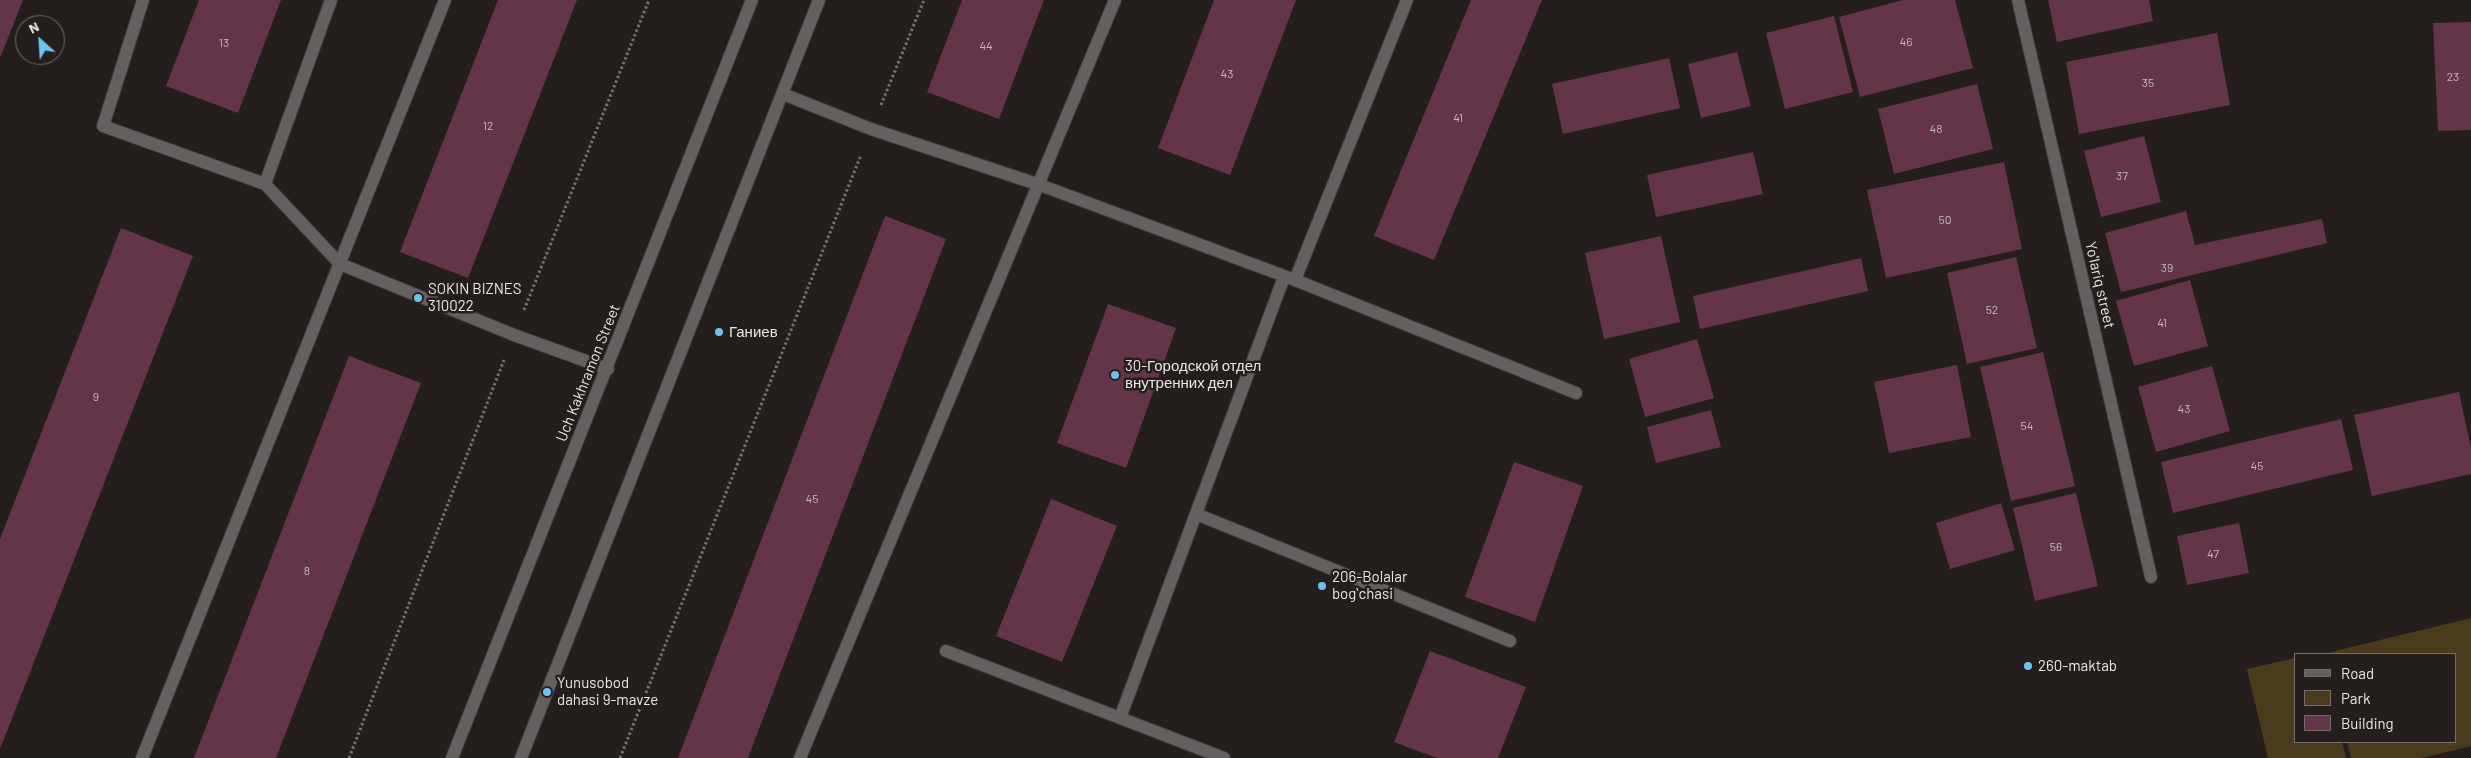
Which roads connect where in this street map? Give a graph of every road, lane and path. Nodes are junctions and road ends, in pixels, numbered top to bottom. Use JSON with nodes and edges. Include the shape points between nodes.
{"nodes":[{"id":1,"x":143,"y":0,"type":"edge"},
{"id":2,"x":332,"y":0,"type":"edge"},
{"id":3,"x":445,"y":0,"type":"edge"},
{"id":4,"x":649,"y":0,"type":"edge"},
{"id":5,"x":752,"y":0,"type":"edge"},
{"id":6,"x":819,"y":0,"type":"edge"},
{"id":7,"x":924,"y":0,"type":"edge"},
{"id":8,"x":1115,"y":0,"type":"edge"},
{"id":9,"x":1407,"y":0,"type":"edge"},
{"id":10,"x":2018,"y":0,"type":"edge"},
{"id":11,"x":783,"y":94,"type":"junction"},
{"id":12,"x":872,"y":129,"type":"junction"},
{"id":13,"x":265,"y":184,"type":"junction"},
{"id":14,"x":1040,"y":184,"type":"junction"},
{"id":15,"x":340,"y":264,"type":"junction"},
{"id":16,"x":1289,"y":278,"type":"junction"},
{"id":17,"x":514,"y":335,"type":"junction"},
{"id":18,"x":608,"y":369,"type":"junction"},
{"id":19,"x":1576,"y":393,"type":"dead end"},
{"id":20,"x":1196,"y":514,"type":"junction"},
{"id":21,"x":2151,"y":577,"type":"dead end"},
{"id":22,"x":1510,"y":641,"type":"dead end"},
{"id":23,"x":946,"y":651,"type":"dead end"},
{"id":24,"x":1120,"y":718,"type":"junction"},
{"id":25,"x":142,"y":758,"type":"edge"},
{"id":26,"x":349,"y":758,"type":"edge"},
{"id":27,"x":452,"y":758,"type":"edge"},
{"id":28,"x":521,"y":758,"type":"edge"},
{"id":29,"x":620,"y":758,"type":"edge"},
{"id":30,"x":800,"y":758,"type":"edge"},
{"id":31,"x":1224,"y":758,"type":"edge"}],
"edges":[{"from":1,"to":13,"type":"main road","via":[[103,126]]},
{"from":2,"to":13,"type":"main road"},
{"from":3,"to":15,"type":"main road"},
{"from":4,"to":17,"type":"path"},
{"from":5,"to":18,"type":"main road","name":"Uch Kakhramon Street"},
{"from":6,"to":11,"type":"main road"},
{"from":7,"to":12,"type":"path"},
{"from":8,"to":14,"type":"main road"},
{"from":9,"to":16,"type":"main road"},
{"from":10,"to":21,"type":"main road","name":"Yo'lariq street"},
{"from":11,"to":12,"type":"main road"},
{"from":11,"to":28,"type":"main road"},
{"from":12,"to":14,"type":"main road"},
{"from":12,"to":29,"type":"path"},
{"from":13,"to":15,"type":"main road"},
{"from":14,"to":16,"type":"main road"},
{"from":14,"to":30,"type":"main road"},
{"from":15,"to":17,"type":"main road"},
{"from":15,"to":25,"type":"main road"},
{"from":16,"to":19,"type":"main road"},
{"from":16,"to":20,"type":"main road"},
{"from":17,"to":18,"type":"main road"},
{"from":17,"to":26,"type":"path"},
{"from":18,"to":27,"type":"main road","name":"Uch Kakhramon Street"},
{"from":20,"to":22,"type":"main road"},
{"from":20,"to":24,"type":"main road"},
{"from":23,"to":24,"type":"main road"},
{"from":24,"to":31,"type":"main road"}]}
